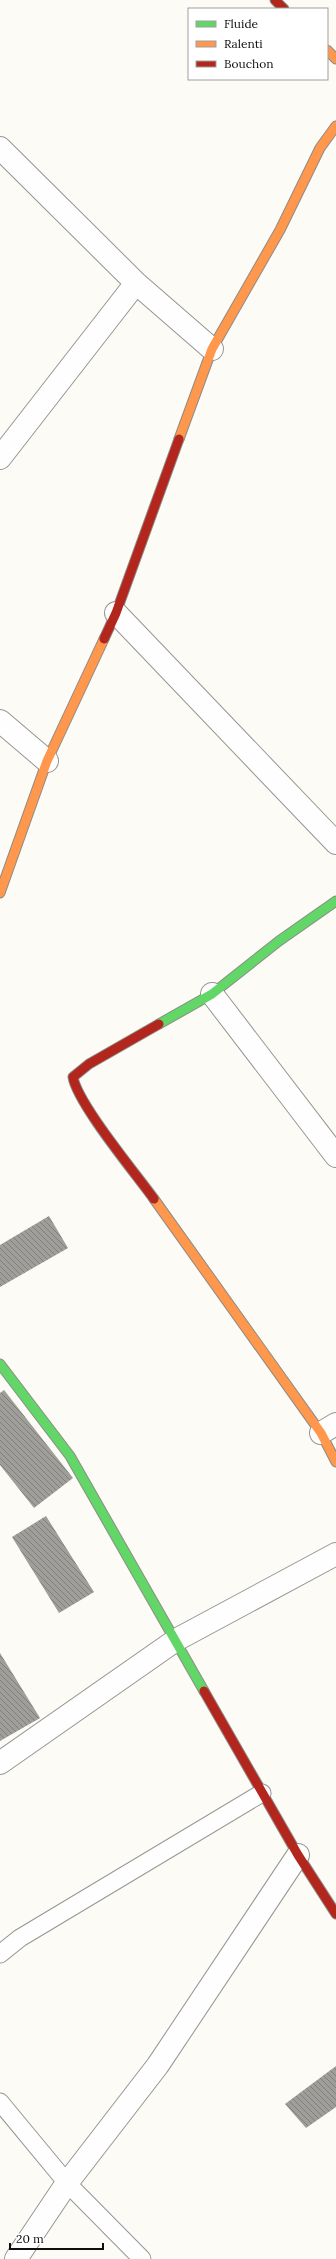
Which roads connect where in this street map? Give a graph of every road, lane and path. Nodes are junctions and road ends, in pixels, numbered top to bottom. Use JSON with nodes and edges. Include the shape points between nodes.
{"nodes":[{"id":1,"x":275,"y":0,"type":"edge"},
{"id":2,"x":283,"y":8,"type":"edge"},
{"id":3,"x":328,"y":51,"type":"edge"},
{"id":4,"x":336,"y":59,"type":"edge"},
{"id":5,"x":336,"y":126,"type":"edge"},
{"id":6,"x":0,"y":148,"type":"edge"},
{"id":7,"x":136,"y":283,"type":"junction"},
{"id":8,"x":212,"y":349,"type":"junction"},
{"id":9,"x":0,"y":458,"type":"edge"},
{"id":10,"x":116,"y":613,"type":"junction"},
{"id":11,"x":0,"y":721,"type":"edge"},
{"id":12,"x":47,"y":761,"type":"junction"},
{"id":13,"x":336,"y":843,"type":"edge"},
{"id":14,"x":0,"y":893,"type":"edge"},
{"id":15,"x":336,"y":901,"type":"edge"},
{"id":16,"x":212,"y":994,"type":"junction"},
{"id":17,"x":336,"y":1156,"type":"edge"},
{"id":18,"x":0,"y":1364,"type":"edge"},
{"id":19,"x":329,"y":1429,"type":"edge"},
{"id":20,"x":336,"y":1462,"type":"edge"},
{"id":21,"x":336,"y":1554,"type":"edge"},
{"id":22,"x":176,"y":1640,"type":"junction"},
{"id":23,"x":0,"y":1763,"type":"edge"},
{"id":24,"x":262,"y":1793,"type":"junction"},
{"id":25,"x":298,"y":1855,"type":"junction"},
{"id":26,"x":336,"y":1914,"type":"edge"},
{"id":27,"x":0,"y":1954,"type":"edge"},
{"id":28,"x":0,"y":2102,"type":"edge"},
{"id":29,"x":67,"y":2182,"type":"junction"},
{"id":30,"x":16,"y":2259,"type":"edge"},
{"id":31,"x":142,"y":2259,"type":"edge"}],
"edges":[{"from":1,"to":2,"type":"street"},
{"from":3,"to":4,"type":"street"},
{"from":5,"to":8,"type":"street","via":[[320,148],[280,230]]},
{"from":6,"to":7,"type":"street"},
{"from":7,"to":8,"type":"street"},
{"from":7,"to":9,"type":"street"},
{"from":8,"to":10,"type":"street"},
{"from":10,"to":12,"type":"street"},
{"from":10,"to":13,"type":"street"},
{"from":11,"to":12,"type":"street"},
{"from":12,"to":14,"type":"street"},
{"from":15,"to":16,"type":"street"},
{"from":16,"to":17,"type":"street"},
{"from":16,"to":19,"type":"street","via":[[89,1064],[77,1072],[74,1083],[89,1109]]},
{"from":18,"to":22,"type":"street","via":[[70,1456]]},
{"from":19,"to":20,"type":"street"},
{"from":21,"to":22,"type":"street"},
{"from":22,"to":23,"type":"street"},
{"from":22,"to":24,"type":"street"},
{"from":24,"to":25,"type":"street"},
{"from":24,"to":27,"type":"lane","via":[[20,1938]]},
{"from":25,"to":26,"type":"street"},
{"from":25,"to":29,"type":"street","via":[[158,2065]]},
{"from":28,"to":29,"type":"lane"},
{"from":29,"to":30,"type":"street"},
{"from":29,"to":31,"type":"lane"}]}
